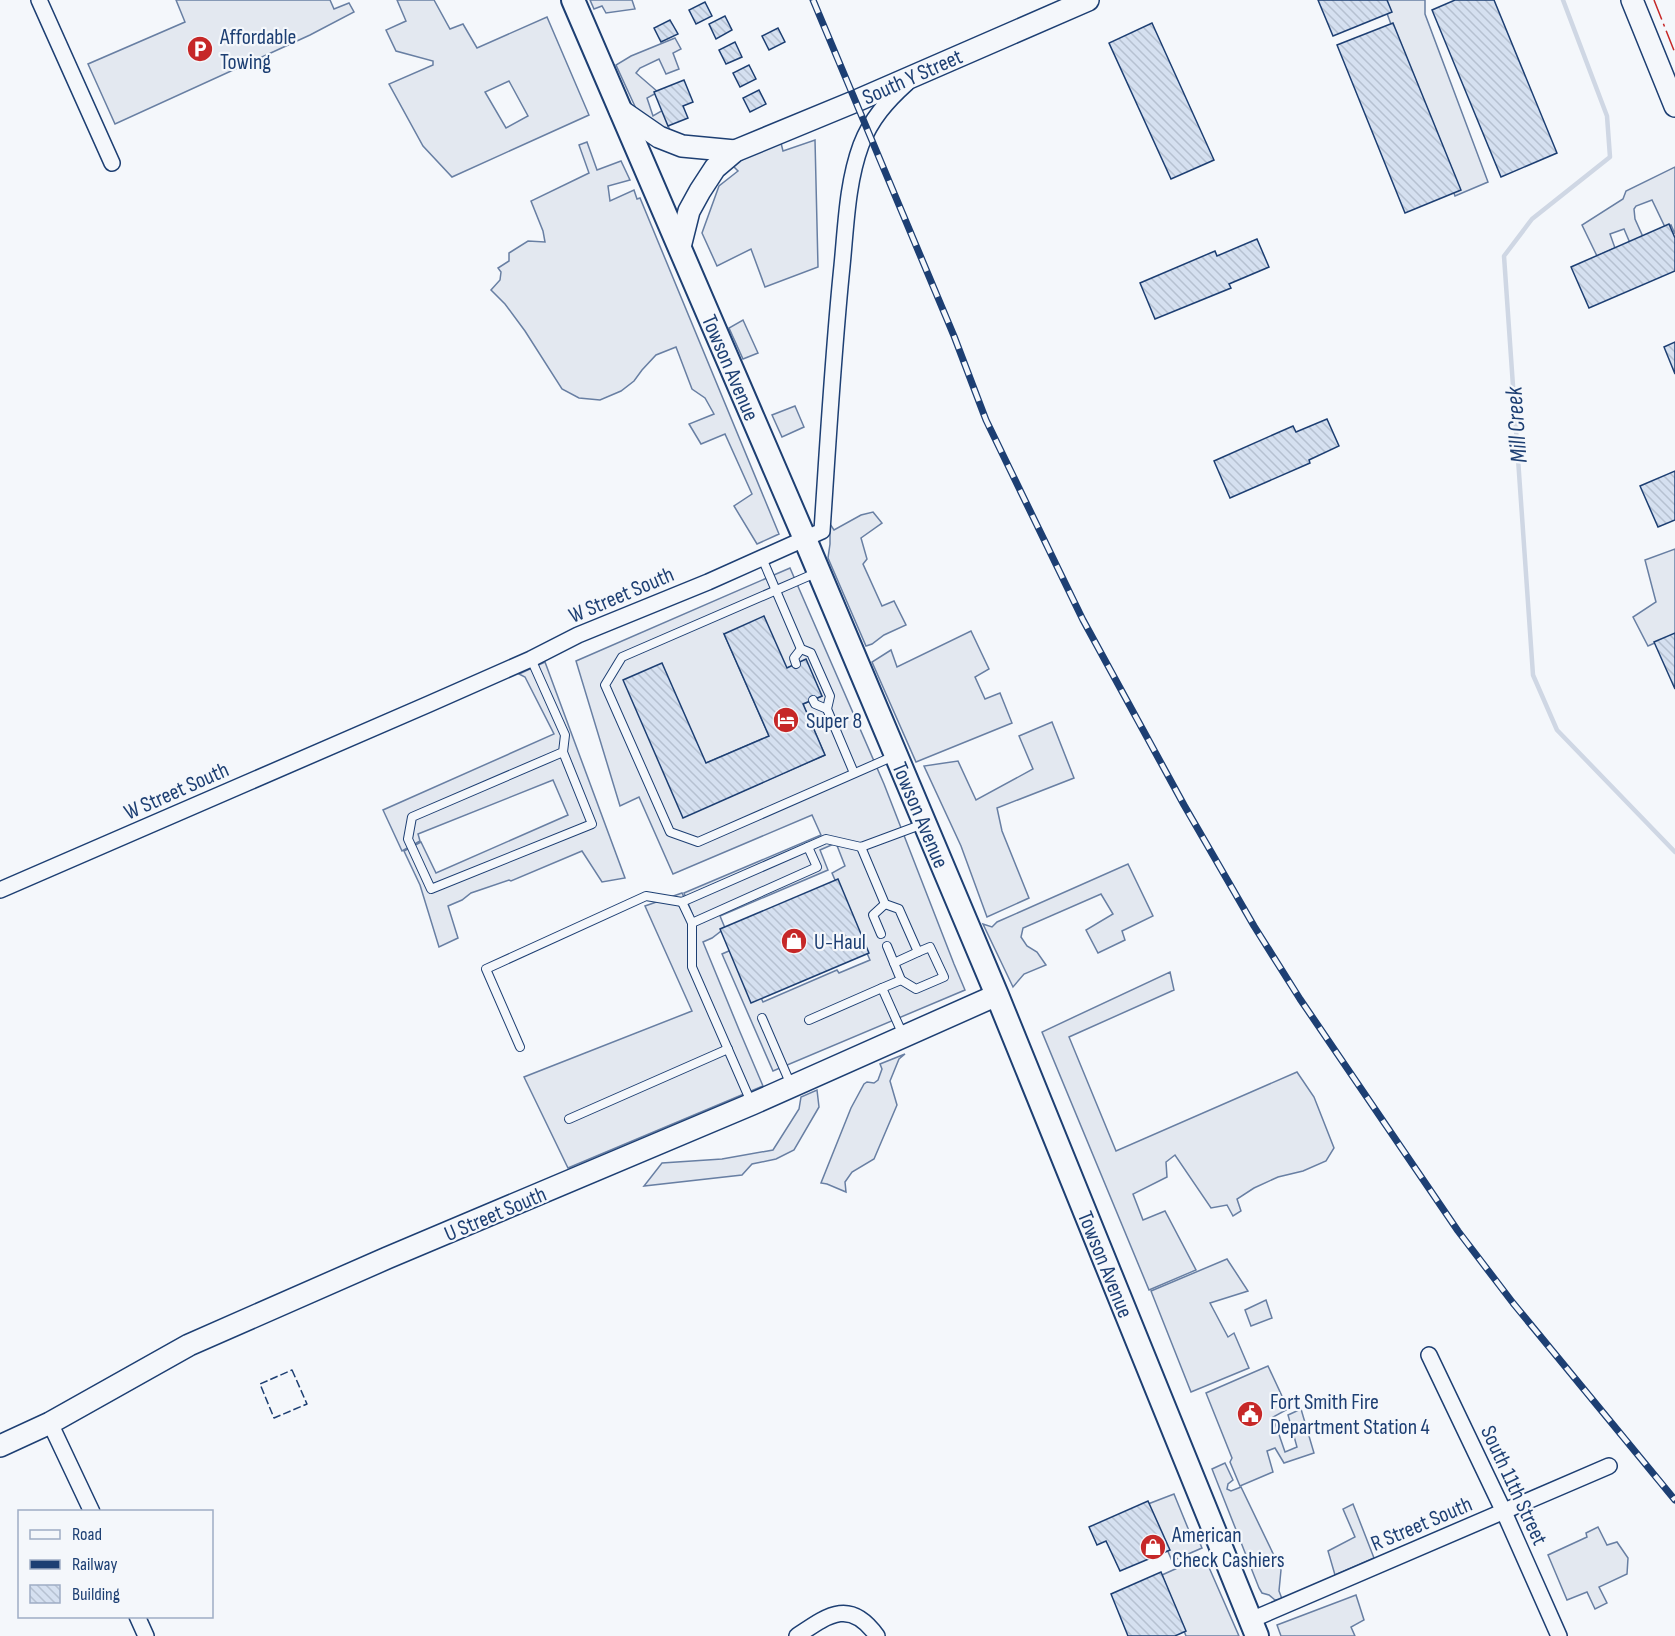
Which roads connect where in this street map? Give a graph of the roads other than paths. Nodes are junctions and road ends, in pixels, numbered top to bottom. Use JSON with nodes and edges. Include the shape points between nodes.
{"nodes":[{"id":1,"x":39,"y":0,"type":"edge"},
{"id":2,"x":573,"y":0,"type":"edge"},
{"id":3,"x":1088,"y":0,"type":"edge"},
{"id":4,"x":1632,"y":0,"type":"edge"},
{"id":5,"x":915,"y":75,"type":"junction"},
{"id":6,"x":1675,"y":106,"type":"edge"},
{"id":7,"x":620,"y":110,"type":"junction"},
{"id":8,"x":735,"y":151,"type":"junction"},
{"id":9,"x":112,"y":163,"type":"dead end"},
{"id":10,"x":680,"y":248,"type":"junction"},
{"id":11,"x":805,"y":539,"type":"junction"},
{"id":12,"x":762,"y":558,"type":"junction"},
{"id":13,"x":819,"y":572,"type":"junction"},
{"id":14,"x":777,"y":590,"type":"junction"},
{"id":15,"x":801,"y":649,"type":"junction"},
{"id":16,"x":531,"y":659,"type":"junction"},
{"id":17,"x":796,"y":664,"type":"dead end"},
{"id":18,"x":813,"y":700,"type":"dead end"},
{"id":19,"x":827,"y":709,"type":"junction"},
{"id":20,"x":563,"y":753,"type":"junction"},
{"id":21,"x":895,"y":755,"type":"junction"},
{"id":22,"x":854,"y":773,"type":"junction"},
{"id":23,"x":924,"y":823,"type":"junction"},
{"id":24,"x":808,"y":847,"type":"junction"},
{"id":25,"x":861,"y":847,"type":"junction"},
{"id":26,"x":0,"y":890,"type":"edge"},
{"id":27,"x":682,"y":902,"type":"junction"},
{"id":28,"x":885,"y":904,"type":"junction"},
{"id":29,"x":692,"y":923,"type":"junction"},
{"id":30,"x":881,"y":934,"type":"dead end"},
{"id":31,"x":887,"y":946,"type":"dead end"},
{"id":32,"x":918,"y":952,"type":"junction"},
{"id":33,"x":894,"y":963,"type":"junction"},
{"id":34,"x":901,"y":980,"type":"junction"},
{"id":35,"x":882,"y":988,"type":"junction"},
{"id":36,"x":997,"y":995,"type":"junction"},
{"id":37,"x":762,"y":1018,"type":"dead end"},
{"id":38,"x":809,"y":1020,"type":"dead end"},
{"id":39,"x":904,"y":1036,"type":"junction"},
{"id":40,"x":520,"y":1047,"type":"dead end"},
{"id":41,"x":728,"y":1049,"type":"junction"},
{"id":42,"x":792,"y":1086,"type":"junction"},
{"id":43,"x":752,"y":1104,"type":"junction"},
{"id":44,"x":569,"y":1119,"type":"dead end"},
{"id":45,"x":1429,"y":1355,"type":"dead end"},
{"id":46,"x":50,"y":1423,"type":"junction"},
{"id":47,"x":0,"y":1446,"type":"edge"},
{"id":48,"x":1609,"y":1466,"type":"dead end"},
{"id":49,"x":91,"y":1510,"type":"edge"},
{"id":50,"x":1504,"y":1512,"type":"junction"},
{"id":51,"x":137,"y":1618,"type":"edge"},
{"id":52,"x":1254,"y":1628,"type":"edge"},
{"id":53,"x":146,"y":1636,"type":"edge"},
{"id":54,"x":797,"y":1636,"type":"edge"},
{"id":55,"x":877,"y":1636,"type":"edge"},
{"id":56,"x":1559,"y":1636,"type":"edge"}],
"edges":[{"from":1,"to":9,"type":"street"},
{"from":2,"to":7,"type":"main road","name":"Towson Avenue"},
{"from":3,"to":5,"type":"street","name":"South Y Street"},
{"from":4,"to":6,"type":"street"},
{"from":5,"to":8,"type":"street","name":"South Y Street"},
{"from":5,"to":11,"type":"street","name":"W Street South","via":[[876,115],[854,167],[839,298],[822,531]]},
{"from":7,"to":8,"type":"street","name":"South Y Street","via":[[659,137],[682,146]]},
{"from":7,"to":10,"type":"main road","name":"Towson Avenue"},
{"from":8,"to":10,"type":"street","name":"South Y Street","via":[[715,168],[700,191],[689,211]]},
{"from":10,"to":11,"type":"main road","name":"Towson Avenue"},
{"from":11,"to":12,"type":"street","name":"W Street South"},
{"from":11,"to":13,"type":"main road","name":"Towson Avenue"},
{"from":12,"to":14,"type":"lane"},
{"from":12,"to":16,"type":"street","name":"W Street South"},
{"from":13,"to":14,"type":"lane"},
{"from":13,"to":21,"type":"main road","name":"Towson Avenue"},
{"from":14,"to":15,"type":"lane"},
{"from":14,"to":22,"type":"lane","via":[[622,657],[605,685],[670,832],[698,842]]},
{"from":15,"to":17,"type":"lane","via":[[794,658]]},
{"from":15,"to":19,"type":"lane","via":[[811,653],[830,696]]},
{"from":16,"to":20,"type":"lane","via":[[565,735]]},
{"from":16,"to":26,"type":"street","name":"W Street South"},
{"from":18,"to":19,"type":"lane"},
{"from":19,"to":22,"type":"lane"},
{"from":20,"to":20,"type":"lane","via":[[412,818],[408,839],[431,889],[592,824]]},
{"from":21,"to":22,"type":"lane"},
{"from":21,"to":23,"type":"main road","name":"Towson Avenue"},
{"from":23,"to":25,"type":"lane"},
{"from":23,"to":36,"type":"main road","name":"Towson Avenue"},
{"from":24,"to":25,"type":"lane","via":[[826,839]]},
{"from":24,"to":27,"type":"lane"},
{"from":24,"to":29,"type":"lane","via":[[817,867]]},
{"from":25,"to":28,"type":"lane"},
{"from":27,"to":29,"type":"lane"},
{"from":27,"to":40,"type":"lane","via":[[645,896],[486,969]]},
{"from":28,"to":30,"type":"lane","via":[[873,915]]},
{"from":28,"to":32,"type":"lane","via":[[899,909]]},
{"from":29,"to":41,"type":"lane","via":[[692,967]]},
{"from":31,"to":33,"type":"lane"},
{"from":32,"to":33,"type":"lane"},
{"from":32,"to":34,"type":"lane","via":[[930,947],[944,977],[916,989]]},
{"from":33,"to":34,"type":"lane"},
{"from":34,"to":35,"type":"lane"},
{"from":35,"to":38,"type":"lane"},
{"from":35,"to":39,"type":"lane"},
{"from":36,"to":39,"type":"street","name":"U Street South"},
{"from":36,"to":52,"type":"main road","name":"Towson Avenue"},
{"from":37,"to":42,"type":"lane"},
{"from":39,"to":42,"type":"street","name":"U Street South"},
{"from":41,"to":43,"type":"lane"},
{"from":41,"to":44,"type":"lane"},
{"from":42,"to":43,"type":"street","name":"U Street South"},
{"from":43,"to":46,"type":"street","name":"U Street South","via":[[189,1345]]},
{"from":45,"to":50,"type":"street","name":"South 11th Street"},
{"from":46,"to":47,"type":"street","name":"U Street South"},
{"from":46,"to":49,"type":"street"},
{"from":48,"to":50,"type":"street","name":"R Street South"},
{"from":50,"to":52,"type":"street","name":"R Street South"},
{"from":50,"to":56,"type":"street","name":"South 11th Street"},
{"from":51,"to":53,"type":"street"},
{"from":54,"to":55,"type":"street","via":[[842,1613],[856,1616]]}]}
